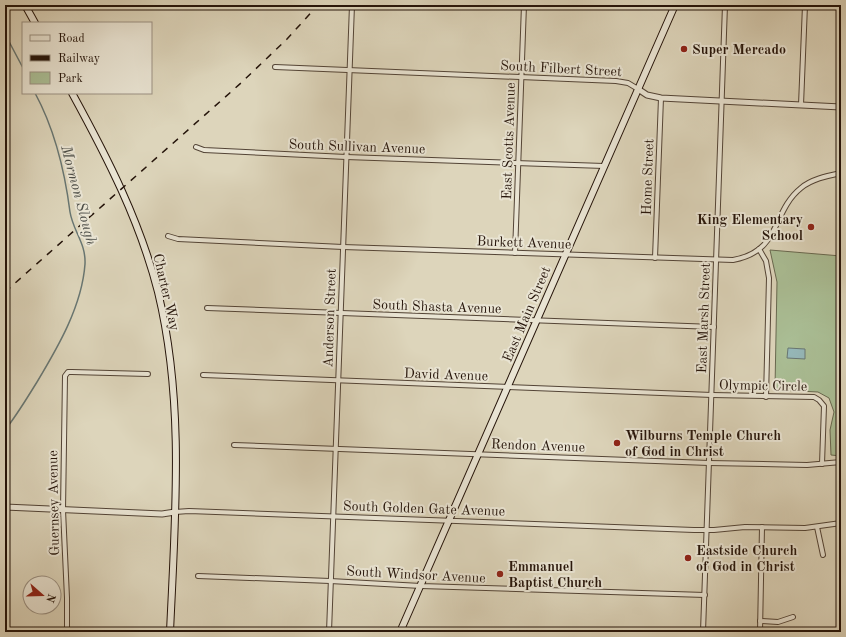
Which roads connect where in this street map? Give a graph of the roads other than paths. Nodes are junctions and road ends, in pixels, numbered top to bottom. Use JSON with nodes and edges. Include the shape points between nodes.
{"nodes":[{"id":1,"x":26,"y":5,"type":"edge"},
{"id":2,"x":352,"y":5,"type":"edge"},
{"id":3,"x":524,"y":5,"type":"edge"},
{"id":4,"x":675,"y":5,"type":"edge"},
{"id":5,"x":725,"y":5,"type":"edge"},
{"id":6,"x":805,"y":5,"type":"edge"},
{"id":7,"x":34,"y":22,"type":"edge"},
{"id":8,"x":275,"y":67,"type":"dead end"},
{"id":9,"x":349,"y":70,"type":"junction"},
{"id":10,"x":521,"y":78,"type":"junction"},
{"id":11,"x":638,"y":89,"type":"junction"},
{"id":12,"x":73,"y":94,"type":"edge"},
{"id":13,"x":661,"y":98,"type":"junction"},
{"id":14,"x":722,"y":101,"type":"junction"},
{"id":15,"x":801,"y":105,"type":"junction"},
{"id":16,"x":841,"y":107,"type":"edge"},
{"id":17,"x":196,"y":147,"type":"dead end"},
{"id":18,"x":346,"y":157,"type":"junction"},
{"id":19,"x":518,"y":163,"type":"junction"},
{"id":20,"x":604,"y":166,"type":"junction"},
{"id":21,"x":841,"y":173,"type":"edge"},
{"id":22,"x":168,"y":236,"type":"dead end"},
{"id":23,"x":343,"y":247,"type":"junction"},
{"id":24,"x":760,"y":249,"type":"junction"},
{"id":25,"x":515,"y":253,"type":"junction"},
{"id":26,"x":565,"y":255,"type":"junction"},
{"id":27,"x":655,"y":258,"type":"junction"},
{"id":28,"x":716,"y":260,"type":"junction"},
{"id":29,"x":207,"y":308,"type":"dead end"},
{"id":30,"x":340,"y":314,"type":"junction"},
{"id":31,"x":536,"y":321,"type":"junction"},
{"id":32,"x":714,"y":327,"type":"junction"},
{"id":33,"x":148,"y":374,"type":"dead end"},
{"id":34,"x":203,"y":375,"type":"dead end"},
{"id":35,"x":338,"y":381,"type":"junction"},
{"id":36,"x":507,"y":388,"type":"junction"},
{"id":37,"x":712,"y":395,"type":"junction"},
{"id":38,"x":766,"y":397,"type":"junction"},
{"id":39,"x":234,"y":445,"type":"dead end"},
{"id":40,"x":336,"y":449,"type":"junction"},
{"id":41,"x":478,"y":454,"type":"junction"},
{"id":42,"x":841,"y":462,"type":"edge"},
{"id":43,"x":709,"y":463,"type":"junction"},
{"id":44,"x":822,"y":464,"type":"junction"},
{"id":45,"x":5,"y":507,"type":"edge"},
{"id":46,"x":63,"y":510,"type":"junction"},
{"id":47,"x":175,"y":512,"type":"junction"},
{"id":48,"x":333,"y":516,"type":"junction"},
{"id":49,"x":449,"y":521,"type":"junction"},
{"id":50,"x":841,"y":522,"type":"edge"},
{"id":51,"x":762,"y":527,"type":"junction"},
{"id":52,"x":817,"y":527,"type":"junction"},
{"id":53,"x":707,"y":530,"type":"junction"},
{"id":54,"x":823,"y":555,"type":"dead end"},
{"id":55,"x":198,"y":576,"type":"dead end"},
{"id":56,"x":330,"y":581,"type":"junction"},
{"id":57,"x":421,"y":586,"type":"junction"},
{"id":58,"x":705,"y":595,"type":"junction"},
{"id":59,"x":793,"y":617,"type":"dead end"},
{"id":60,"x":760,"y":621,"type":"junction"},
{"id":61,"x":67,"y":632,"type":"edge"},
{"id":62,"x":170,"y":632,"type":"edge"},
{"id":63,"x":329,"y":632,"type":"edge"},
{"id":64,"x":400,"y":632,"type":"edge"},
{"id":65,"x":704,"y":632,"type":"edge"},
{"id":66,"x":760,"y":632,"type":"edge"}],
"edges":[{"from":1,"to":7,"type":"main road"},
{"from":2,"to":9,"type":"street","name":"Anderson Street"},
{"from":3,"to":10,"type":"street","name":"East Scotts Avenue"},
{"from":4,"to":11,"type":"main road","name":"East Main Street"},
{"from":5,"to":14,"type":"street","name":"East Marsh Street"},
{"from":6,"to":15,"type":"street"},
{"from":8,"to":9,"type":"street","name":"South Filbert Street"},
{"from":9,"to":10,"type":"street","name":"South Filbert Street"},
{"from":9,"to":18,"type":"street","name":"Anderson Street"},
{"from":10,"to":11,"type":"street","name":"South Filbert Street","via":[[616,81],[628,83]]},
{"from":10,"to":19,"type":"street","name":"East Scotts Avenue"},
{"from":11,"to":13,"type":"street","name":"South Filbert Street","via":[[647,95]]},
{"from":11,"to":20,"type":"main road","name":"East Main Street"},
{"from":12,"to":47,"type":"main road","name":"Charter Way","via":[[110,163],[125,197],[158,293],[170,361],[174,403]]},
{"from":13,"to":14,"type":"street","name":"South Filbert Street"},
{"from":13,"to":27,"type":"street","name":"Home Street"},
{"from":14,"to":15,"type":"street","name":"South Filbert Street"},
{"from":14,"to":28,"type":"street","name":"East Marsh Street"},
{"from":15,"to":16,"type":"street","name":"South Filbert Street"},
{"from":17,"to":18,"type":"street","name":"South Sullivan Avenue","via":[[204,150]]},
{"from":18,"to":19,"type":"street","name":"South Sullivan Avenue"},
{"from":18,"to":23,"type":"street","name":"Anderson Street"},
{"from":19,"to":20,"type":"street","name":"South Sullivan Avenue"},
{"from":19,"to":25,"type":"street","name":"East Scotts Avenue"},
{"from":20,"to":26,"type":"main road","name":"East Main Street"},
{"from":21,"to":24,"type":"street","name":"Burkett Avenue","via":[[814,180],[800,189]]},
{"from":22,"to":23,"type":"street","name":"Burkett Avenue","via":[[178,239]]},
{"from":23,"to":25,"type":"street","name":"Burkett Avenue"},
{"from":23,"to":30,"type":"street","name":"Anderson Street"},
{"from":24,"to":28,"type":"street","name":"Burkett Avenue","via":[[739,259]]},
{"from":24,"to":38,"type":"street","via":[[766,261],[769,278]]},
{"from":25,"to":26,"type":"street","name":"Burkett Avenue"},
{"from":26,"to":27,"type":"street","name":"Burkett Avenue"},
{"from":26,"to":31,"type":"main road","name":"East Main Street"},
{"from":27,"to":28,"type":"street","name":"Burkett Avenue"},
{"from":28,"to":32,"type":"street","name":"East Marsh Street"},
{"from":29,"to":30,"type":"street","name":"South Shasta Avenue"},
{"from":30,"to":31,"type":"street","name":"South Shasta Avenue"},
{"from":30,"to":35,"type":"street","name":"Anderson Street"},
{"from":31,"to":32,"type":"street","name":"South Shasta Avenue"},
{"from":31,"to":36,"type":"main road","name":"East Main Street"},
{"from":32,"to":37,"type":"street","name":"East Marsh Street"},
{"from":33,"to":46,"type":"street","name":"Guernsey Avenue","via":[[66,374]]},
{"from":34,"to":35,"type":"street","name":"David Avenue"},
{"from":35,"to":36,"type":"street","name":"David Avenue"},
{"from":35,"to":40,"type":"street","name":"Anderson Street"},
{"from":36,"to":37,"type":"street","name":"David Avenue"},
{"from":36,"to":41,"type":"main road","name":"East Main Street"},
{"from":37,"to":38,"type":"street","name":"Olympic Circle"},
{"from":37,"to":43,"type":"street","name":"East Marsh Street"},
{"from":38,"to":44,"type":"street","name":"Olympic Circle","via":[[820,400],[824,410]]},
{"from":39,"to":40,"type":"street","name":"Rendon Avenue"},
{"from":40,"to":41,"type":"street","name":"Rendon Avenue"},
{"from":40,"to":48,"type":"street","name":"Anderson Street"},
{"from":41,"to":43,"type":"street","name":"Rendon Avenue"},
{"from":41,"to":49,"type":"main road","name":"East Main Street"},
{"from":42,"to":44,"type":"street","name":"Rendon Avenue"},
{"from":43,"to":44,"type":"street","name":"Rendon Avenue"},
{"from":43,"to":53,"type":"street","name":"East Marsh Street"},
{"from":45,"to":46,"type":"street","name":"South Golden Gate Avenue"},
{"from":46,"to":47,"type":"street","name":"South Golden Gate Avenue","via":[[162,514]]},
{"from":46,"to":61,"type":"street","name":"Guernsey Avenue"},
{"from":47,"to":48,"type":"street","name":"South Golden Gate Avenue"},
{"from":47,"to":62,"type":"main road","name":"Charter Way"},
{"from":48,"to":49,"type":"street","name":"South Golden Gate Avenue"},
{"from":48,"to":56,"type":"street","name":"Anderson Street"},
{"from":49,"to":53,"type":"street","name":"South Golden Gate Avenue"},
{"from":49,"to":57,"type":"main road","name":"East Main Street"},
{"from":50,"to":52,"type":"street","name":"South Golden Gate Avenue"},
{"from":51,"to":52,"type":"street","name":"South Golden Gate Avenue"},
{"from":51,"to":53,"type":"street","name":"South Golden Gate Avenue"},
{"from":51,"to":60,"type":"street"},
{"from":52,"to":54,"type":"street"},
{"from":53,"to":58,"type":"street","name":"East Marsh Street"},
{"from":55,"to":56,"type":"street","name":"South Windsor Avenue"},
{"from":56,"to":57,"type":"street","name":"South Windsor Avenue"},
{"from":56,"to":63,"type":"street","name":"Anderson Street"},
{"from":57,"to":58,"type":"street","name":"South Windsor Avenue"},
{"from":57,"to":64,"type":"main road","name":"East Main Street"},
{"from":58,"to":65,"type":"street","name":"East Marsh Street"},
{"from":59,"to":60,"type":"street","via":[[778,622]]},
{"from":60,"to":66,"type":"street"}]}
